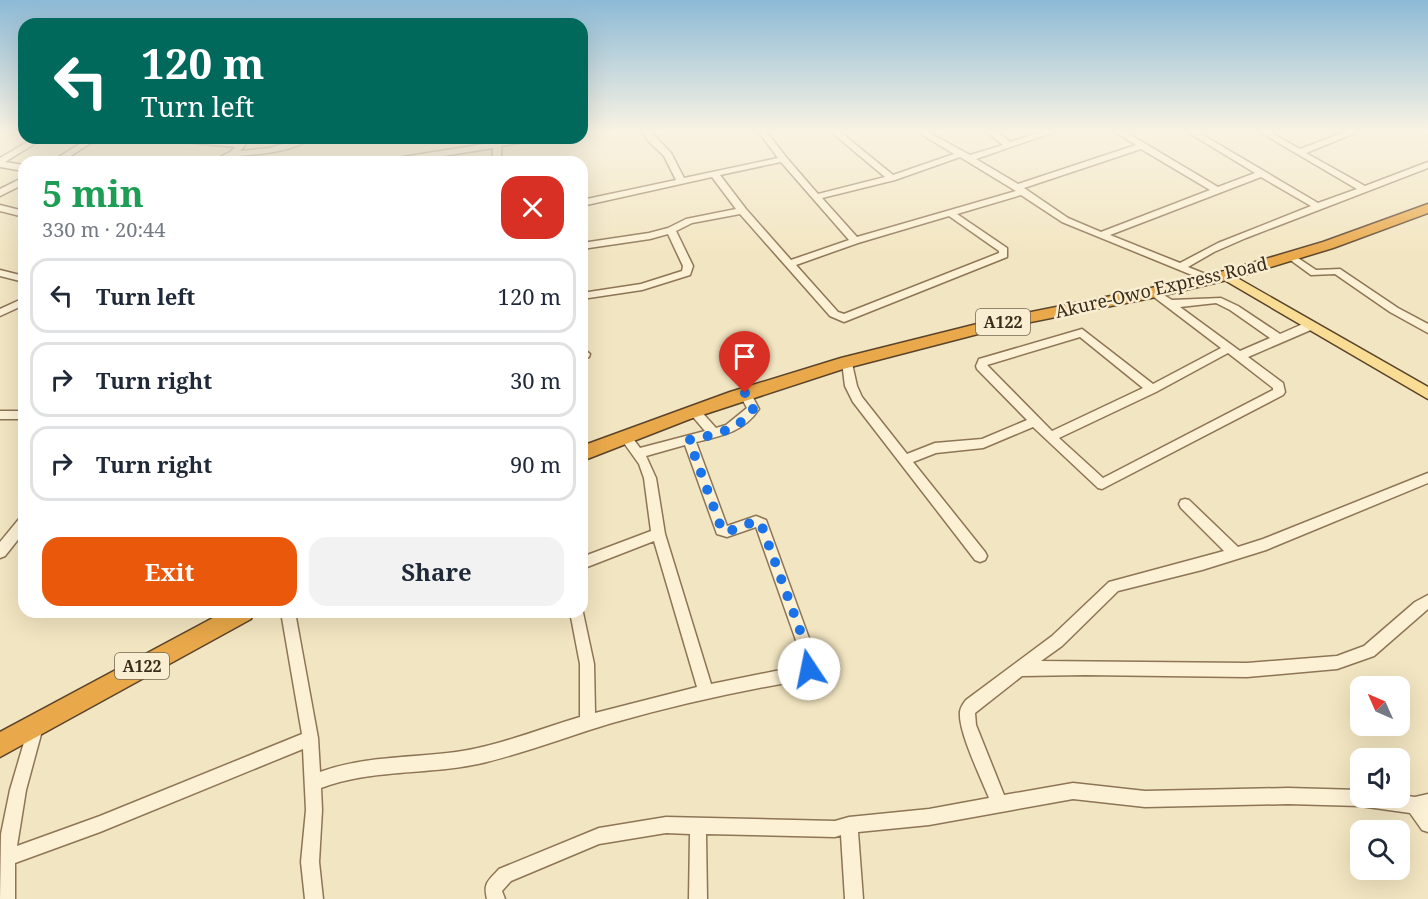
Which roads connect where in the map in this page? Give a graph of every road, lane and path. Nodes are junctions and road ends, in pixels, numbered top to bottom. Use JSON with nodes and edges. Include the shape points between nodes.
{"nodes":[{"id":1,"x":677,"y":173,"type":"edge"},
{"id":2,"x":724,"y":173,"type":"edge"},
{"id":3,"x":795,"y":173,"type":"edge"},
{"id":4,"x":886,"y":173,"type":"edge"},
{"id":5,"x":909,"y":173,"type":"edge"},
{"id":6,"x":994,"y":173,"type":"edge"},
{"id":7,"x":1066,"y":173,"type":"edge"},
{"id":8,"x":1187,"y":173,"type":"edge"},
{"id":9,"x":1337,"y":173,"type":"edge"},
{"id":10,"x":1407,"y":173,"type":"edge"},
{"id":11,"x":1260,"y":174,"type":"joint"},
{"id":12,"x":715,"y":175,"type":"junction"},
{"id":13,"x":892,"y":178,"type":"junction"},
{"id":14,"x":681,"y":182,"type":"junction"},
{"id":15,"x":18,"y":183,"type":"edge"},
{"id":16,"x":1021,"y":189,"type":"junction"},
{"id":17,"x":1364,"y":189,"type":"junction"},
{"id":18,"x":1218,"y":191,"type":"junction"},
{"id":19,"x":0,"y":193,"type":"edge"},
{"id":20,"x":816,"y":197,"type":"junction"},
{"id":21,"x":588,"y":202,"type":"edge"},
{"id":22,"x":1316,"y":205,"type":"junction"},
{"id":23,"x":1428,"y":207,"type":"edge"},
{"id":24,"x":0,"y":208,"type":"edge"},
{"id":25,"x":740,"y":211,"type":"junction"},
{"id":26,"x":18,"y":212,"type":"edge"},
{"id":27,"x":952,"y":214,"type":"junction"},
{"id":28,"x":671,"y":230,"type":"junction"},
{"id":29,"x":1101,"y":235,"type":"junction"},
{"id":30,"x":855,"y":242,"type":"junction"},
{"id":31,"x":588,"y":245,"type":"edge"},
{"id":32,"x":1292,"y":257,"type":"junction"},
{"id":33,"x":790,"y":264,"type":"junction"},
{"id":34,"x":1181,"y":267,"type":"junction"},
{"id":35,"x":0,"y":273,"type":"edge"},
{"id":36,"x":18,"y":278,"type":"edge"},
{"id":37,"x":1216,"y":278,"type":"junction"},
{"id":38,"x":1154,"y":292,"type":"junction"},
{"id":39,"x":588,"y":295,"type":"edge"},
{"id":40,"x":18,"y":304,"type":"edge"},
{"id":41,"x":1170,"y":304,"type":"junction"},
{"id":42,"x":0,"y":313,"type":"edge"},
{"id":43,"x":1309,"y":326,"type":"junction"},
{"id":44,"x":1428,"y":329,"type":"edge"},
{"id":45,"x":1279,"y":339,"type":"junction"},
{"id":46,"x":1229,"y":348,"type":"junction"},
{"id":47,"x":1239,"y":356,"type":"junction"},
{"id":48,"x":847,"y":362,"type":"junction"},
{"id":49,"x":1152,"y":389,"type":"junction"},
{"id":50,"x":745,"y":393,"type":"junction"},
{"id":51,"x":1428,"y":394,"type":"edge"},
{"id":52,"x":694,"y":411,"type":"junction"},
{"id":53,"x":0,"y":415,"type":"edge"},
{"id":54,"x":18,"y":415,"type":"edge"},
{"id":55,"x":1035,"y":422,"type":"junction"},
{"id":56,"x":714,"y":434,"type":"junction"},
{"id":57,"x":625,"y":436,"type":"junction"},
{"id":58,"x":1050,"y":437,"type":"junction"},
{"id":59,"x":689,"y":440,"type":"junction"},
{"id":60,"x":588,"y":451,"type":"edge"},
{"id":61,"x":638,"y":453,"type":"junction"},
{"id":62,"x":904,"y":461,"type":"junction"},
{"id":63,"x":1428,"y":478,"type":"edge"},
{"id":64,"x":1185,"y":504,"type":"dead end"},
{"id":65,"x":18,"y":530,"type":"edge"},
{"id":66,"x":658,"y":534,"type":"junction"},
{"id":67,"x":0,"y":552,"type":"edge"},
{"id":68,"x":1236,"y":554,"type":"junction"},
{"id":69,"x":980,"y":556,"type":"dead end"},
{"id":70,"x":588,"y":561,"type":"edge"},
{"id":71,"x":1428,"y":601,"type":"edge"},
{"id":72,"x":233,"y":618,"type":"edge"},
{"id":73,"x":289,"y":618,"type":"edge"},
{"id":74,"x":578,"y":618,"type":"edge"},
{"id":75,"x":1019,"y":670,"type":"junction"},
{"id":76,"x":706,"y":691,"type":"junction"},
{"id":77,"x":588,"y":723,"type":"junction"},
{"id":78,"x":35,"y":725,"type":"junction"},
{"id":79,"x":310,"y":738,"type":"junction"},
{"id":80,"x":0,"y":745,"type":"edge"},
{"id":81,"x":311,"y":764,"type":"junction"},
{"id":82,"x":335,"y":772,"type":"junction"},
{"id":83,"x":312,"y":783,"type":"junction"},
{"id":84,"x":1350,"y":798,"type":"edge"},
{"id":85,"x":1422,"y":803,"type":"edge"},
{"id":86,"x":1000,"y":805,"type":"junction"},
{"id":87,"x":1428,"y":824,"type":"edge"},
{"id":88,"x":849,"y":825,"type":"junction"},
{"id":89,"x":698,"y":826,"type":"junction"},
{"id":90,"x":6,"y":858,"type":"junction"},
{"id":91,"x":6,"y":899,"type":"edge"},
{"id":92,"x":314,"y":899,"type":"edge"},
{"id":93,"x":496,"y":899,"type":"edge"},
{"id":94,"x":699,"y":899,"type":"edge"},
{"id":95,"x":854,"y":899,"type":"edge"}],
"edges":[{"from":1,"to":14,"type":"street"},
{"from":2,"to":12,"type":"street"},
{"from":3,"to":20,"type":"street"},
{"from":4,"to":13,"type":"street"},
{"from":5,"to":13,"type":"street"},
{"from":6,"to":16,"type":"street"},
{"from":7,"to":16,"type":"street"},
{"from":8,"to":18,"type":"street"},
{"from":9,"to":17,"type":"street"},
{"from":10,"to":17,"type":"street"},
{"from":11,"to":18,"type":"street"},
{"from":11,"to":22,"type":"street"},
{"from":12,"to":14,"type":"street"},
{"from":12,"to":25,"type":"street"},
{"from":13,"to":20,"type":"street"},
{"from":14,"to":21,"type":"street"},
{"from":15,"to":19,"type":"street"},
{"from":16,"to":27,"type":"street"},
{"from":16,"to":29,"type":"street","via":[[1059,216]]},
{"from":17,"to":22,"type":"street"},
{"from":18,"to":29,"type":"street"},
{"from":20,"to":30,"type":"street"},
{"from":22,"to":34,"type":"street","via":[[1208,250]]},
{"from":23,"to":32,"type":"highway","name":"Akure-Owo Express Road","number":"A122"},
{"from":24,"to":26,"type":"street"},
{"from":25,"to":28,"type":"street","via":[[689,220]]},
{"from":25,"to":33,"type":"street"},
{"from":27,"to":30,"type":"street"},
{"from":27,"to":33,"type":"street","via":[[1004,250],[1004,255],[853,316],[834,314]]},
{"from":28,"to":31,"type":"street","via":[[629,241]]},
{"from":28,"to":39,"type":"street","via":[[688,266],[687,273]]},
{"from":29,"to":34,"type":"street"},
{"from":30,"to":33,"type":"street"},
{"from":32,"to":37,"type":"highway","name":"Akure-Owo Express Road","number":"A122"},
{"from":32,"to":44,"type":"street","via":[[1314,273],[1337,271]]},
{"from":34,"to":37,"type":"street"},
{"from":35,"to":36,"type":"street"},
{"from":37,"to":38,"type":"highway","name":"Akure-Owo Express Road","number":"A122"},
{"from":37,"to":43,"type":"main road"},
{"from":38,"to":41,"type":"street"},
{"from":38,"to":48,"type":"highway","name":"Akure-Owo Express Road","number":"A122","via":[[1000,323]]},
{"from":40,"to":42,"type":"street"},
{"from":41,"to":45,"type":"street","via":[[1217,300]]},
{"from":41,"to":46,"type":"street"},
{"from":43,"to":45,"type":"street"},
{"from":43,"to":51,"type":"main road"},
{"from":45,"to":47,"type":"street"},
{"from":46,"to":47,"type":"street"},
{"from":46,"to":49,"type":"street"},
{"from":47,"to":58,"type":"street","via":[[1279,386],[1279,392],[1105,483],[1099,482]]},
{"from":48,"to":50,"type":"highway","name":"Akure-Owo Express Road","number":"A122"},
{"from":48,"to":62,"type":"street","via":[[854,394]]},
{"from":49,"to":55,"type":"street","via":[[1082,333],[983,362],[981,366]]},
{"from":49,"to":58,"type":"street"},
{"from":50,"to":52,"type":"highway","name":"Akure-Owo Express Road","number":"A122"},
{"from":50,"to":56,"type":"street","via":[[752,405],[751,412],[730,429]]},
{"from":52,"to":56,"type":"street"},
{"from":52,"to":57,"type":"highway","name":"Akure-Owo Express Road","number":"A122"},
{"from":53,"to":54,"type":"street"},
{"from":55,"to":58,"type":"street"},
{"from":55,"to":62,"type":"street","via":[[982,444],[935,448]]},
{"from":56,"to":59,"type":"street"},
{"from":57,"to":60,"type":"highway","name":"Akure-Owo Express Road","number":"A122"},
{"from":57,"to":61,"type":"street"},
{"from":59,"to":61,"type":"street"},
{"from":59,"to":76,"type":"street","via":[[722,530],[727,532],[756,521],[761,524],[812,663],[803,674]]},
{"from":61,"to":66,"type":"street","via":[[650,478]]},
{"from":62,"to":69,"type":"street"},
{"from":63,"to":68,"type":"street"},
{"from":64,"to":68,"type":"street"},
{"from":65,"to":67,"type":"street"},
{"from":66,"to":70,"type":"street"},
{"from":66,"to":76,"type":"street"},
{"from":68,"to":75,"type":"street","via":[[1114,586],[1057,641]]},
{"from":71,"to":75,"type":"street","via":[[1369,650],[1342,661],[1313,666],[1227,671]]},
{"from":72,"to":78,"type":"highway","number":"A122"},
{"from":73,"to":79,"type":"street"},
{"from":74,"to":77,"type":"street","via":[[587,664]]},
{"from":75,"to":86,"type":"street","via":[[971,705],[966,717]]},
{"from":76,"to":77,"type":"street"},
{"from":77,"to":82,"type":"street","via":[[472,757]]},
{"from":78,"to":80,"type":"highway","number":"A122"},
{"from":78,"to":90,"type":"street"},
{"from":79,"to":81,"type":"street"},
{"from":79,"to":90,"type":"street","via":[[100,825]]},
{"from":81,"to":82,"type":"street"},
{"from":81,"to":83,"type":"street"},
{"from":82,"to":83,"type":"street"},
{"from":83,"to":92,"type":"street","via":[[314,823],[310,848]]},
{"from":84,"to":86,"type":"street","via":[[1145,799],[1073,790]]},
{"from":85,"to":87,"type":"street"},
{"from":86,"to":88,"type":"street"},
{"from":88,"to":89,"type":"street","via":[[835,829]]},
{"from":88,"to":95,"type":"street"},
{"from":89,"to":93,"type":"street","via":[[666,825],[599,836],[505,875],[493,888]]},
{"from":89,"to":94,"type":"street"},
{"from":90,"to":91,"type":"street"}]}
